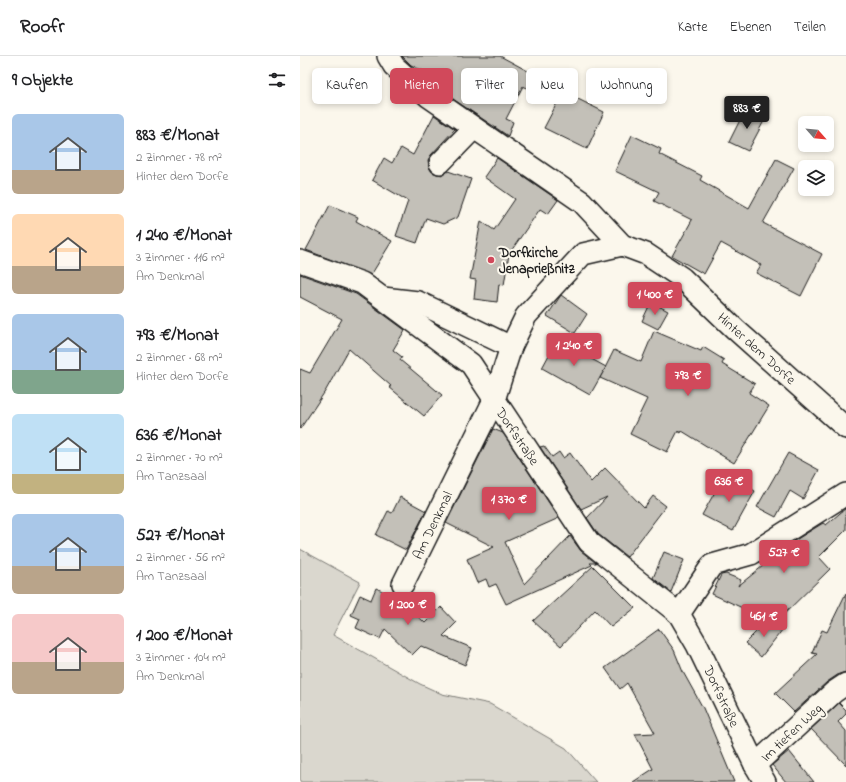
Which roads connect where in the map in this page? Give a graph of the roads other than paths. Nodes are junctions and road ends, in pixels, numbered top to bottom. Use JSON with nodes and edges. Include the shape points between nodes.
{"nodes":[{"id":1,"x":388,"y":56,"type":"edge"},
{"id":2,"x":474,"y":128,"type":"junction"},
{"id":3,"x":440,"y":163,"type":"dead end"},
{"id":4,"x":622,"y":245,"type":"junction"},
{"id":5,"x":300,"y":260,"type":"edge"},
{"id":6,"x":382,"y":298,"type":"junction"},
{"id":7,"x":512,"y":347,"type":"junction"},
{"id":8,"x":494,"y":400,"type":"junction"},
{"id":9,"x":846,"y":428,"type":"edge"},
{"id":10,"x":846,"y":494,"type":"edge"},
{"id":11,"x":403,"y":584,"type":"dead end"},
{"id":12,"x":679,"y":614,"type":"junction"},
{"id":13,"x":846,"y":684,"type":"edge"},
{"id":14,"x":760,"y":774,"type":"edge"}],
"edges":[{"from":1,"to":2,"type":"street","name":"Hinter dem Dorfe","via":[[394,66],[428,96]]},
{"from":2,"to":3,"type":"street"},
{"from":2,"to":4,"type":"street","name":"Hinter dem Dorfe","via":[[582,202]]},
{"from":4,"to":7,"type":"street","name":"Am Denkmal","via":[[583,254],[526,316]]},
{"from":4,"to":9,"type":"street","name":"Hinter dem Dorfe","via":[[646,254],[682,278]]},
{"from":5,"to":6,"type":"street","name":"Dorfstraße","via":[[362,283]]},
{"from":6,"to":7,"type":"street","via":[[418,302]]},
{"from":6,"to":8,"type":"street","name":"Dorfstraße","via":[[470,364]]},
{"from":7,"to":8,"type":"street","name":"Am Denkmal"},
{"from":8,"to":11,"type":"street","name":"Am Denkmal"},
{"from":8,"to":12,"type":"street","name":"Dorfstraße","via":[[588,542]]},
{"from":10,"to":12,"type":"street","via":[[751,554],[712,565]]},
{"from":12,"to":14,"type":"street","name":"Dorfstraße","via":[[697,645]]},
{"from":13,"to":14,"type":"street","name":"Im tiefen Weg","via":[[834,692]]}]}
